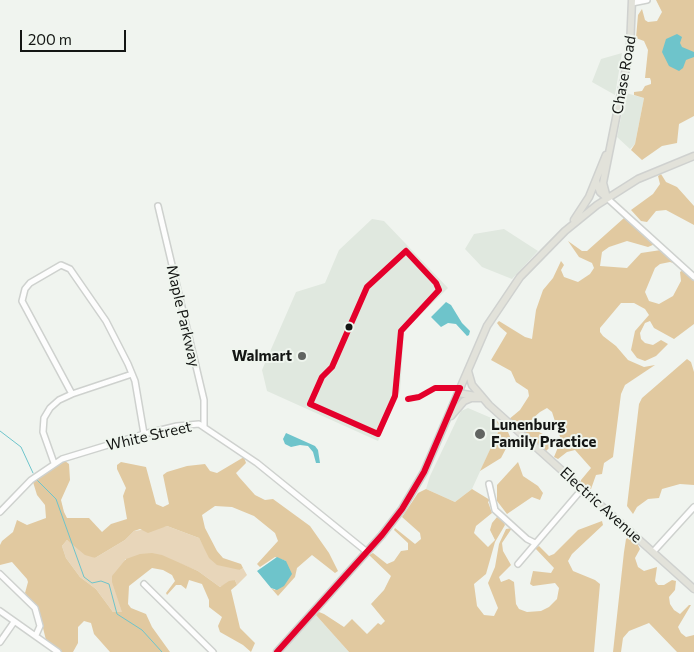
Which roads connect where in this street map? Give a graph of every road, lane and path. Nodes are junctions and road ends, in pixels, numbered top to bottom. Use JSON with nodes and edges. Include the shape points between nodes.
{"nodes":[{"id":1,"x":647,"y":0,"type":"edge"},
{"id":2,"x":632,"y":1,"type":"edge"},
{"id":3,"x":610,"y":150,"type":"junction"},
{"id":4,"x":694,"y":156,"type":"edge"},
{"id":5,"x":596,"y":181,"type":"junction"},
{"id":6,"x":607,"y":198,"type":"junction"},
{"id":7,"x":158,"y":206,"type":"dead end"},
{"id":8,"x":565,"y":230,"type":"junction"},
{"id":9,"x":694,"y":277,"type":"edge"},
{"id":10,"x":468,"y":371,"type":"junction"},
{"id":11,"x":132,"y":374,"type":"junction"},
{"id":12,"x":459,"y":391,"type":"junction"},
{"id":13,"x":72,"y":394,"type":"junction"},
{"id":14,"x":480,"y":395,"type":"junction"},
{"id":15,"x":204,"y":426,"type":"junction"},
{"id":16,"x":443,"y":428,"type":"junction"},
{"id":17,"x":144,"y":434,"type":"junction"},
{"id":18,"x":54,"y":463,"type":"junction"},
{"id":19,"x":489,"y":484,"type":"dead end"},
{"id":20,"x":583,"y":488,"type":"junction"},
{"id":21,"x":694,"y":507,"type":"edge"},
{"id":22,"x":0,"y":512,"type":"edge"},
{"id":23,"x":535,"y":543,"type":"junction"},
{"id":24,"x":367,"y":552,"type":"junction"},
{"id":25,"x":653,"y":552,"type":"junction"},
{"id":26,"x":518,"y":564,"type":"dead end"},
{"id":27,"x":1,"y":570,"type":"edge"},
{"id":28,"x":144,"y":584,"type":"dead end"},
{"id":29,"x":694,"y":589,"type":"edge"},
{"id":30,"x":0,"y":611,"type":"edge"},
{"id":31,"x":14,"y":622,"type":"junction"},
{"id":32,"x":36,"y":635,"type":"junction"},
{"id":33,"x":0,"y":642,"type":"edge"},
{"id":34,"x":58,"y":652,"type":"edge"},
{"id":35,"x":213,"y":652,"type":"edge"},
{"id":36,"x":277,"y":652,"type":"edge"}],
"edges":[{"from":1,"to":2,"type":"street"},
{"from":2,"to":3,"type":"main road","name":"Chase Road","via":[[630,48]]},
{"from":3,"to":5,"type":"main road","name":"Chase Road"},
{"from":3,"to":6,"type":"main road","name":"Chase Road","via":[[603,184]]},
{"from":4,"to":6,"type":"main road","via":[[638,179]]},
{"from":5,"to":6,"type":"main road","via":[[600,192]]},
{"from":5,"to":8,"type":"main road","name":"Chase Road","via":[[589,197]]},
{"from":6,"to":8,"type":"main road"},
{"from":6,"to":9,"type":"street"},
{"from":7,"to":15,"type":"street","name":"Maple Parkway","via":[[202,392]]},
{"from":8,"to":10,"type":"main road","via":[[527,268],[506,295],[487,326]]},
{"from":10,"to":12,"type":"main road"},
{"from":10,"to":14,"type":"main road"},
{"from":11,"to":13,"type":"street"},
{"from":11,"to":13,"type":"street","via":[[106,321],[70,269],[63,265],[30,283],[22,300]]},
{"from":11,"to":17,"type":"street"},
{"from":12,"to":14,"type":"main road","name":"Electric Avenue"},
{"from":12,"to":16,"type":"main road"},
{"from":13,"to":18,"type":"street","via":[[54,403],[44,418],[44,439]]},
{"from":14,"to":16,"type":"main road","via":[[464,401]]},
{"from":14,"to":20,"type":"main road","name":"Electric Avenue"},
{"from":15,"to":17,"type":"street","name":"White Street","via":[[188,424]]},
{"from":15,"to":24,"type":"street","name":"White Street","via":[[271,474]]},
{"from":16,"to":24,"type":"main road","via":[[420,480],[402,510]]},
{"from":17,"to":18,"type":"street","name":"White Street"},
{"from":18,"to":22,"type":"street","name":"White Street","via":[[31,480]]},
{"from":19,"to":23,"type":"street","via":[[495,510]]},
{"from":20,"to":23,"type":"street"},
{"from":20,"to":25,"type":"main road","name":"Electric Avenue"},
{"from":21,"to":25,"type":"street"},
{"from":23,"to":26,"type":"street"},
{"from":24,"to":36,"type":"main road"},
{"from":25,"to":29,"type":"main road","name":"Electric Avenue"},
{"from":27,"to":32,"type":"street","via":[[36,611],[40,627]]},
{"from":28,"to":35,"type":"street"},
{"from":30,"to":31,"type":"street"},
{"from":31,"to":32,"type":"street"},
{"from":31,"to":33,"type":"street"},
{"from":32,"to":34,"type":"street"}]}
